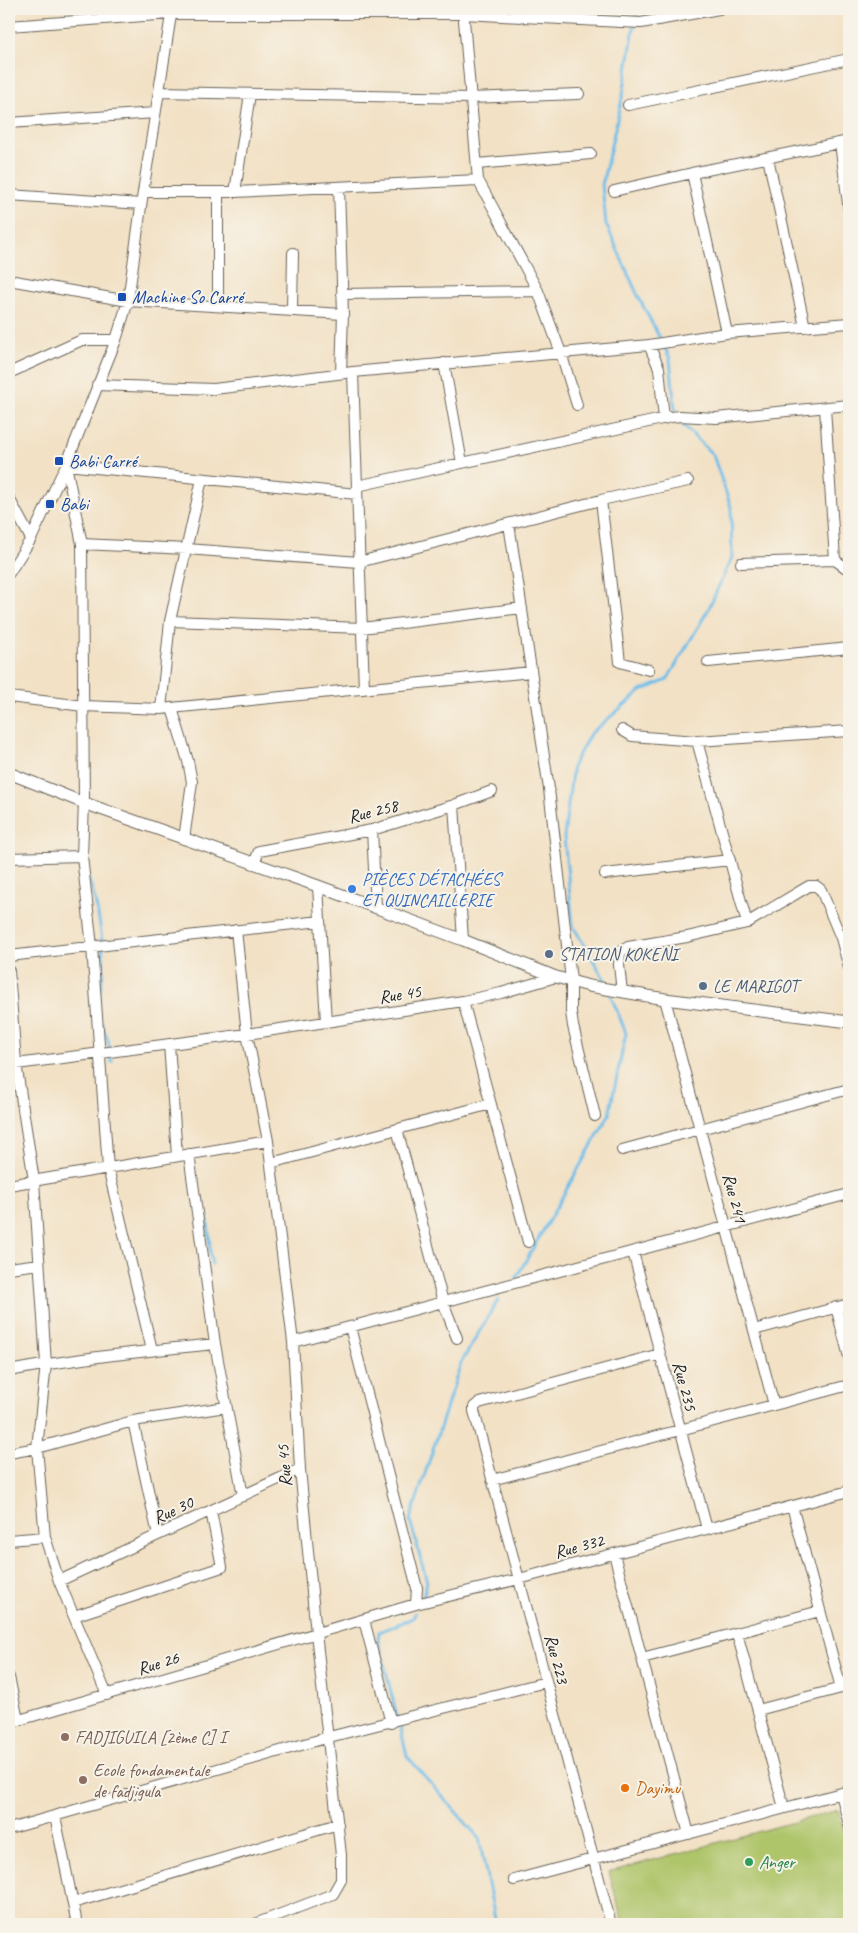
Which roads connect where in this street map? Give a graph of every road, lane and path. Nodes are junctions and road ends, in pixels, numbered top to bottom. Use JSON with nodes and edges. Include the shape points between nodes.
{"nodes":[{"id":1,"x":720,"y":9,"type":"edge"},
{"id":2,"x":172,"y":11,"type":"edge"},
{"id":3,"x":463,"y":11,"type":"edge"},
{"id":4,"x":9,"y":26,"type":"edge"},
{"id":5,"x":849,"y":59,"type":"edge"},
{"id":6,"x":159,"y":92,"type":"junction"},
{"id":7,"x":250,"y":94,"type":"junction"},
{"id":8,"x":579,"y":94,"type":"dead end"},
{"id":9,"x":471,"y":98,"type":"junction"},
{"id":10,"x":628,"y":105,"type":"dead end"},
{"id":11,"x":155,"y":113,"type":"junction"},
{"id":12,"x":9,"y":123,"type":"edge"},
{"id":13,"x":845,"y":142,"type":"edge"},
{"id":14,"x":591,"y":154,"type":"dead end"},
{"id":15,"x":768,"y":158,"type":"junction"},
{"id":16,"x":477,"y":164,"type":"junction"},
{"id":17,"x":692,"y":173,"type":"junction"},
{"id":18,"x":478,"y":180,"type":"junction"},
{"id":19,"x":339,"y":187,"type":"junction"},
{"id":20,"x":614,"y":191,"type":"dead end"},
{"id":21,"x":143,"y":192,"type":"junction"},
{"id":22,"x":218,"y":192,"type":"junction"},
{"id":23,"x":235,"y":192,"type":"junction"},
{"id":24,"x":9,"y":195,"type":"edge"},
{"id":25,"x":141,"y":204,"type":"junction"},
{"id":26,"x":849,"y":211,"type":"edge"},
{"id":27,"x":293,"y":253,"type":"dead end"},
{"id":28,"x":9,"y":280,"type":"edge"},
{"id":29,"x":538,"y":291,"type":"junction"},
{"id":30,"x":342,"y":294,"type":"junction"},
{"id":31,"x":128,"y":302,"type":"junction"},
{"id":32,"x":218,"y":306,"type":"junction"},
{"id":33,"x":292,"y":310,"type":"junction"},
{"id":34,"x":343,"y":314,"type":"junction"},
{"id":35,"x":849,"y":323,"type":"edge"},
{"id":36,"x":805,"y":327,"type":"junction"},
{"id":37,"x":727,"y":333,"type":"junction"},
{"id":38,"x":116,"y":340,"type":"junction"},
{"id":39,"x":649,"y":345,"type":"junction"},
{"id":40,"x":560,"y":353,"type":"junction"},
{"id":41,"x":444,"y":363,"type":"junction"},
{"id":42,"x":353,"y":372,"type":"junction"},
{"id":43,"x":9,"y":373,"type":"edge"},
{"id":44,"x":341,"y":373,"type":"junction"},
{"id":45,"x":97,"y":385,"type":"junction"},
{"id":46,"x":577,"y":405,"type":"dead end"},
{"id":47,"x":849,"y":405,"type":"edge"},
{"id":48,"x":825,"y":408,"type":"junction"},
{"id":49,"x":672,"y":417,"type":"junction"},
{"id":50,"x":462,"y":464,"type":"junction"},
{"id":51,"x":66,"y":465,"type":"junction"},
{"id":52,"x":202,"y":479,"type":"junction"},
{"id":53,"x":688,"y":481,"type":"dead end"},
{"id":54,"x":357,"y":490,"type":"junction"},
{"id":55,"x":9,"y":498,"type":"edge"},
{"id":56,"x":601,"y":500,"type":"junction"},
{"id":57,"x":509,"y":524,"type":"junction"},
{"id":58,"x":31,"y":540,"type":"junction"},
{"id":59,"x":82,"y":544,"type":"junction"},
{"id":60,"x":188,"y":550,"type":"junction"},
{"id":61,"x":835,"y":560,"type":"junction"},
{"id":62,"x":359,"y":562,"type":"junction"},
{"id":63,"x":741,"y":563,"type":"dead end"},
{"id":64,"x":849,"y":570,"type":"edge"},
{"id":65,"x":9,"y":573,"type":"edge"},
{"id":66,"x":522,"y":608,"type":"junction"},
{"id":67,"x":170,"y":621,"type":"junction"},
{"id":68,"x":362,"y":628,"type":"junction"},
{"id":69,"x":849,"y":648,"type":"edge"},
{"id":70,"x":708,"y":662,"type":"dead end"},
{"id":71,"x":649,"y":670,"type":"dead end"},
{"id":72,"x":531,"y":672,"type":"junction"},
{"id":73,"x":364,"y":689,"type":"junction"},
{"id":74,"x":9,"y":697,"type":"edge"},
{"id":75,"x":84,"y":706,"type":"junction"},
{"id":76,"x":167,"y":709,"type":"junction"},
{"id":77,"x":622,"y":730,"type":"dead end"},
{"id":78,"x":849,"y":731,"type":"edge"},
{"id":79,"x":697,"y":740,"type":"junction"},
{"id":80,"x":9,"y":773,"type":"edge"},
{"id":81,"x":492,"y":791,"type":"dead end"},
{"id":82,"x":84,"y":803,"type":"junction"},
{"id":83,"x":454,"y":805,"type":"junction"},
{"id":84,"x":372,"y":830,"type":"junction"},
{"id":85,"x":184,"y":839,"type":"junction"},
{"id":86,"x":82,"y":856,"type":"junction"},
{"id":87,"x":9,"y":858,"type":"edge"},
{"id":88,"x":730,"y":860,"type":"junction"},
{"id":89,"x":254,"y":864,"type":"junction"},
{"id":90,"x":605,"y":874,"type":"dead end"},
{"id":91,"x":318,"y":886,"type":"junction"},
{"id":92,"x":376,"y":908,"type":"junction"},
{"id":93,"x":320,"y":921,"type":"junction"},
{"id":94,"x":747,"y":923,"type":"junction"},
{"id":95,"x":236,"y":930,"type":"junction"},
{"id":96,"x":462,"y":940,"type":"junction"},
{"id":97,"x":92,"y":947,"type":"junction"},
{"id":98,"x":9,"y":956,"type":"edge"},
{"id":99,"x":849,"y":968,"type":"edge"},
{"id":100,"x":9,"y":971,"type":"edge"},
{"id":101,"x":556,"y":976,"type":"junction"},
{"id":102,"x":571,"y":980,"type":"junction"},
{"id":103,"x":622,"y":992,"type":"junction"},
{"id":104,"x":665,"y":999,"type":"junction"},
{"id":105,"x":463,"y":1001,"type":"junction"},
{"id":106,"x":326,"y":1022,"type":"junction"},
{"id":107,"x":849,"y":1022,"type":"edge"},
{"id":108,"x":247,"y":1034,"type":"junction"},
{"id":109,"x":169,"y":1044,"type":"junction"},
{"id":110,"x":99,"y":1053,"type":"junction"},
{"id":111,"x":13,"y":1064,"type":"edge"},
{"id":112,"x":849,"y":1090,"type":"edge"},
{"id":113,"x":491,"y":1104,"type":"junction"},
{"id":114,"x":595,"y":1116,"type":"dead end"},
{"id":115,"x":397,"y":1129,"type":"junction"},
{"id":116,"x":700,"y":1129,"type":"junction"},
{"id":117,"x":268,"y":1141,"type":"junction"},
{"id":118,"x":622,"y":1150,"type":"dead end"},
{"id":119,"x":189,"y":1154,"type":"junction"},
{"id":120,"x":177,"y":1156,"type":"junction"},
{"id":121,"x":271,"y":1163,"type":"junction"},
{"id":122,"x":108,"y":1168,"type":"junction"},
{"id":123,"x":34,"y":1181,"type":"junction"},
{"id":124,"x":9,"y":1185,"type":"edge"},
{"id":125,"x":849,"y":1194,"type":"edge"},
{"id":126,"x":726,"y":1227,"type":"junction"},
{"id":127,"x":528,"y":1242,"type":"dead end"},
{"id":128,"x":632,"y":1252,"type":"junction"},
{"id":129,"x":39,"y":1264,"type":"junction"},
{"id":130,"x":9,"y":1268,"type":"edge"},
{"id":131,"x":443,"y":1302,"type":"junction"},
{"id":132,"x":849,"y":1304,"type":"edge"},
{"id":133,"x":836,"y":1307,"type":"junction"},
{"id":134,"x":350,"y":1327,"type":"junction"},
{"id":135,"x":754,"y":1330,"type":"junction"},
{"id":136,"x":456,"y":1338,"type":"dead end"},
{"id":137,"x":293,"y":1342,"type":"junction"},
{"id":138,"x":214,"y":1344,"type":"junction"},
{"id":139,"x":152,"y":1350,"type":"junction"},
{"id":140,"x":660,"y":1354,"type":"junction"},
{"id":141,"x":849,"y":1357,"type":"edge"},
{"id":142,"x":46,"y":1364,"type":"junction"},
{"id":143,"x":9,"y":1371,"type":"edge"},
{"id":144,"x":849,"y":1385,"type":"edge"},
{"id":145,"x":774,"y":1405,"type":"junction"},
{"id":146,"x":226,"y":1407,"type":"junction"},
{"id":147,"x":133,"y":1421,"type":"junction"},
{"id":148,"x":680,"y":1430,"type":"junction"},
{"id":149,"x":37,"y":1448,"type":"junction"},
{"id":150,"x":9,"y":1453,"type":"edge"},
{"id":151,"x":300,"y":1469,"type":"junction"},
{"id":152,"x":492,"y":1480,"type":"junction"},
{"id":153,"x":849,"y":1491,"type":"edge"},
{"id":154,"x":243,"y":1496,"type":"junction"},
{"id":155,"x":792,"y":1506,"type":"junction"},
{"id":156,"x":211,"y":1511,"type":"junction"},
{"id":157,"x":707,"y":1529,"type":"junction"},
{"id":158,"x":158,"y":1535,"type":"junction"},
{"id":159,"x":45,"y":1538,"type":"junction"},
{"id":160,"x":9,"y":1540,"type":"edge"},
{"id":161,"x":614,"y":1554,"type":"junction"},
{"id":162,"x":519,"y":1579,"type":"junction"},
{"id":163,"x":59,"y":1581,"type":"junction"},
{"id":164,"x":416,"y":1604,"type":"junction"},
{"id":165,"x":820,"y":1611,"type":"junction"},
{"id":166,"x":74,"y":1616,"type":"junction"},
{"id":167,"x":364,"y":1620,"type":"junction"},
{"id":168,"x":316,"y":1633,"type":"junction"},
{"id":169,"x":737,"y":1633,"type":"junction"},
{"id":170,"x":642,"y":1658,"type":"junction"},
{"id":171,"x":9,"y":1677,"type":"edge"},
{"id":172,"x":546,"y":1682,"type":"junction"},
{"id":173,"x":845,"y":1687,"type":"edge"},
{"id":174,"x":107,"y":1695,"type":"junction"},
{"id":175,"x":758,"y":1710,"type":"junction"},
{"id":176,"x":14,"y":1722,"type":"edge"},
{"id":177,"x":391,"y":1723,"type":"junction"},
{"id":178,"x":329,"y":1737,"type":"junction"},
{"id":179,"x":845,"y":1792,"type":"edge"},
{"id":180,"x":784,"y":1808,"type":"junction"},
{"id":181,"x":55,"y":1816,"type":"junction"},
{"id":182,"x":338,"y":1824,"type":"junction"},
{"id":183,"x":849,"y":1825,"type":"edge"},
{"id":184,"x":9,"y":1829,"type":"edge"},
{"id":185,"x":689,"y":1834,"type":"junction"},
{"id":186,"x":594,"y":1859,"type":"junction"},
{"id":187,"x":514,"y":1880,"type":"dead end"},
{"id":188,"x":73,"y":1903,"type":"junction"},
{"id":189,"x":77,"y":1924,"type":"edge"},
{"id":190,"x":256,"y":1924,"type":"edge"},
{"id":191,"x":611,"y":1924,"type":"edge"}],
"edges":[{"from":1,"to":3,"type":"street","via":[[641,23]]},
{"from":2,"to":3,"type":"street"},
{"from":2,"to":4,"type":"street"},
{"from":2,"to":6,"type":"street"},
{"from":3,"to":9,"type":"street"},
{"from":5,"to":10,"type":"street"},
{"from":6,"to":7,"type":"street"},
{"from":6,"to":11,"type":"street"},
{"from":7,"to":9,"type":"street"},
{"from":7,"to":23,"type":"street"},
{"from":8,"to":9,"type":"street"},
{"from":9,"to":16,"type":"street"},
{"from":11,"to":12,"type":"street"},
{"from":11,"to":21,"type":"street"},
{"from":13,"to":15,"type":"street"},
{"from":13,"to":26,"type":"street"},
{"from":14,"to":16,"type":"street"},
{"from":15,"to":17,"type":"street"},
{"from":15,"to":36,"type":"street"},
{"from":16,"to":18,"type":"street"},
{"from":17,"to":20,"type":"street"},
{"from":17,"to":37,"type":"street"},
{"from":18,"to":19,"type":"street"},
{"from":18,"to":29,"type":"street"},
{"from":19,"to":23,"type":"street"},
{"from":19,"to":30,"type":"street"},
{"from":21,"to":22,"type":"street"},
{"from":21,"to":25,"type":"street"},
{"from":22,"to":23,"type":"street"},
{"from":22,"to":32,"type":"street"},
{"from":24,"to":25,"type":"street"},
{"from":25,"to":31,"type":"street"},
{"from":27,"to":33,"type":"street"},
{"from":28,"to":31,"type":"street"},
{"from":29,"to":30,"type":"street"},
{"from":29,"to":40,"type":"street"},
{"from":30,"to":34,"type":"street"},
{"from":31,"to":32,"type":"street"},
{"from":31,"to":38,"type":"street"},
{"from":32,"to":33,"type":"street"},
{"from":33,"to":34,"type":"street"},
{"from":34,"to":44,"type":"street"},
{"from":35,"to":36,"type":"street"},
{"from":36,"to":37,"type":"street"},
{"from":37,"to":39,"type":"street"},
{"from":38,"to":43,"type":"street","via":[[82,340]]},
{"from":38,"to":45,"type":"street"},
{"from":39,"to":40,"type":"street"},
{"from":39,"to":49,"type":"street","via":[[659,368]]},
{"from":40,"to":41,"type":"street"},
{"from":40,"to":46,"type":"street"},
{"from":41,"to":42,"type":"street"},
{"from":41,"to":50,"type":"street"},
{"from":42,"to":44,"type":"street"},
{"from":42,"to":54,"type":"street"},
{"from":44,"to":45,"type":"street","via":[[214,389]]},
{"from":45,"to":51,"type":"street"},
{"from":47,"to":48,"type":"street"},
{"from":48,"to":49,"type":"street","via":[[716,418]]},
{"from":48,"to":61,"type":"street"},
{"from":49,"to":50,"type":"street"},
{"from":50,"to":54,"type":"street"},
{"from":51,"to":52,"type":"street"},
{"from":51,"to":58,"type":"street"},
{"from":51,"to":59,"type":"street"},
{"from":52,"to":54,"type":"street"},
{"from":52,"to":60,"type":"street"},
{"from":53,"to":56,"type":"street"},
{"from":54,"to":62,"type":"street"},
{"from":55,"to":58,"type":"street"},
{"from":56,"to":57,"type":"street"},
{"from":56,"to":71,"type":"street","via":[[620,662]]},
{"from":57,"to":62,"type":"street"},
{"from":57,"to":66,"type":"street"},
{"from":58,"to":65,"type":"street"},
{"from":59,"to":60,"type":"street"},
{"from":59,"to":75,"type":"street"},
{"from":60,"to":62,"type":"street"},
{"from":60,"to":67,"type":"street"},
{"from":61,"to":63,"type":"street"},
{"from":61,"to":64,"type":"street"},
{"from":62,"to":68,"type":"street"},
{"from":66,"to":68,"type":"street"},
{"from":66,"to":72,"type":"street"},
{"from":67,"to":68,"type":"street"},
{"from":67,"to":76,"type":"street"},
{"from":68,"to":73,"type":"street"},
{"from":69,"to":70,"type":"street"},
{"from":72,"to":73,"type":"street"},
{"from":72,"to":102,"type":"street","via":[[549,789]]},
{"from":73,"to":76,"type":"street"},
{"from":74,"to":75,"type":"street"},
{"from":75,"to":76,"type":"street"},
{"from":75,"to":82,"type":"street"},
{"from":76,"to":85,"type":"street","via":[[188,761],[192,782]]},
{"from":77,"to":79,"type":"street","via":[[632,736]]},
{"from":78,"to":79,"type":"street"},
{"from":79,"to":88,"type":"street"},
{"from":80,"to":82,"type":"street"},
{"from":81,"to":83,"type":"street","name":"Rue 258"},
{"from":82,"to":85,"type":"street"},
{"from":82,"to":86,"type":"street"},
{"from":83,"to":84,"type":"street","name":"Rue 258"},
{"from":83,"to":96,"type":"street"},
{"from":84,"to":89,"type":"street","name":"Rue 258","via":[[259,851]]},
{"from":84,"to":92,"type":"street"},
{"from":85,"to":89,"type":"street"},
{"from":86,"to":87,"type":"street"},
{"from":86,"to":97,"type":"street"},
{"from":88,"to":90,"type":"street"},
{"from":88,"to":94,"type":"street"},
{"from":89,"to":91,"type":"street"},
{"from":91,"to":92,"type":"street"},
{"from":91,"to":93,"type":"street"},
{"from":92,"to":96,"type":"street"},
{"from":93,"to":95,"type":"street"},
{"from":93,"to":106,"type":"street"},
{"from":94,"to":99,"type":"street","via":[[809,886],[816,886],[821,890],[841,938]]},
{"from":94,"to":103,"type":"street","via":[[628,947],[620,952]]},
{"from":95,"to":97,"type":"street"},
{"from":95,"to":108,"type":"street","name":"Rue 45"},
{"from":96,"to":101,"type":"street"},
{"from":97,"to":98,"type":"street"},
{"from":97,"to":110,"type":"street"},
{"from":100,"to":111,"type":"street"},
{"from":101,"to":102,"type":"street"},
{"from":101,"to":105,"type":"street","name":"Rue 45"},
{"from":102,"to":103,"type":"street"},
{"from":102,"to":114,"type":"street","via":[[573,1026]]},
{"from":103,"to":104,"type":"street"},
{"from":104,"to":107,"type":"street"},
{"from":104,"to":116,"type":"street","name":"Rue 241"},
{"from":105,"to":106,"type":"street","name":"Rue 45"},
{"from":105,"to":113,"type":"street"},
{"from":106,"to":108,"type":"street","name":"Rue 45"},
{"from":108,"to":109,"type":"street"},
{"from":108,"to":117,"type":"street","name":"Rue 45"},
{"from":109,"to":110,"type":"street"},
{"from":109,"to":120,"type":"street"},
{"from":110,"to":111,"type":"street"},
{"from":110,"to":122,"type":"street"},
{"from":111,"to":123,"type":"street"},
{"from":112,"to":116,"type":"street"},
{"from":113,"to":115,"type":"street"},
{"from":113,"to":127,"type":"street"},
{"from":115,"to":121,"type":"street"},
{"from":115,"to":131,"type":"street"},
{"from":116,"to":118,"type":"street"},
{"from":116,"to":126,"type":"street","name":"Rue 241"},
{"from":117,"to":119,"type":"street"},
{"from":117,"to":121,"type":"street","name":"Rue 45"},
{"from":119,"to":120,"type":"street"},
{"from":119,"to":138,"type":"street"},
{"from":120,"to":122,"type":"street"},
{"from":121,"to":137,"type":"street","name":"Rue 45"},
{"from":122,"to":123,"type":"street"},
{"from":122,"to":139,"type":"street"},
{"from":123,"to":124,"type":"street"},
{"from":123,"to":129,"type":"street"},
{"from":125,"to":126,"type":"street"},
{"from":126,"to":128,"type":"street"},
{"from":126,"to":135,"type":"street","name":"Rue 241"},
{"from":128,"to":131,"type":"street"},
{"from":128,"to":140,"type":"street","name":"Rue 235"},
{"from":129,"to":130,"type":"street"},
{"from":129,"to":142,"type":"street"},
{"from":131,"to":134,"type":"street"},
{"from":131,"to":136,"type":"street"},
{"from":132,"to":133,"type":"street"},
{"from":133,"to":135,"type":"street"},
{"from":133,"to":141,"type":"street"},
{"from":134,"to":137,"type":"street"},
{"from":134,"to":164,"type":"street","via":[[417,1588]]},
{"from":135,"to":145,"type":"street","name":"Rue 241"},
{"from":137,"to":151,"type":"street","name":"Rue 45"},
{"from":138,"to":139,"type":"street"},
{"from":138,"to":146,"type":"street"},
{"from":139,"to":142,"type":"street"},
{"from":140,"to":148,"type":"street","name":"Rue 235"},
{"from":140,"to":152,"type":"street","name":"Rue 223","via":[[479,1403],[474,1411]]},
{"from":142,"to":143,"type":"street"},
{"from":142,"to":149,"type":"street"},
{"from":144,"to":145,"type":"street"},
{"from":145,"to":148,"type":"street"},
{"from":146,"to":147,"type":"street"},
{"from":146,"to":154,"type":"street"},
{"from":147,"to":149,"type":"street"},
{"from":147,"to":158,"type":"street"},
{"from":148,"to":152,"type":"street"},
{"from":148,"to":157,"type":"street","name":"Rue 235"},
{"from":149,"to":150,"type":"street"},
{"from":149,"to":159,"type":"street"},
{"from":151,"to":154,"type":"street","name":"Rue 30"},
{"from":151,"to":168,"type":"street","name":"Rue 45"},
{"from":152,"to":162,"type":"street","name":"Rue 223"},
{"from":153,"to":155,"type":"street","name":"Rue 332"},
{"from":154,"to":156,"type":"street","name":"Rue 30"},
{"from":155,"to":157,"type":"street","name":"Rue 332"},
{"from":155,"to":165,"type":"street"},
{"from":156,"to":158,"type":"street","name":"Rue 30"},
{"from":156,"to":166,"type":"street","via":[[222,1566]]},
{"from":157,"to":161,"type":"street","name":"Rue 332"},
{"from":158,"to":163,"type":"street","name":"Rue 30"},
{"from":159,"to":160,"type":"street"},
{"from":159,"to":163,"type":"street"},
{"from":161,"to":162,"type":"street","name":"Rue 332"},
{"from":161,"to":170,"type":"street"},
{"from":162,"to":164,"type":"street","name":"Rue 332"},
{"from":162,"to":172,"type":"street","name":"Rue 223"},
{"from":163,"to":166,"type":"street"},
{"from":164,"to":167,"type":"street","name":"Rue 332"},
{"from":165,"to":169,"type":"street"},
{"from":165,"to":173,"type":"street"},
{"from":166,"to":174,"type":"street"},
{"from":167,"to":168,"type":"street","name":"Rue 332"},
{"from":167,"to":177,"type":"street"},
{"from":168,"to":174,"type":"street","name":"Rue 26"},
{"from":168,"to":178,"type":"street","name":"Rue 45"},
{"from":169,"to":170,"type":"street"},
{"from":169,"to":175,"type":"street"},
{"from":170,"to":185,"type":"street"},
{"from":171,"to":176,"type":"street"},
{"from":172,"to":177,"type":"street"},
{"from":172,"to":186,"type":"street","name":"Rue 223"},
{"from":173,"to":175,"type":"street"},
{"from":174,"to":176,"type":"street","name":"Rue 26"},
{"from":175,"to":180,"type":"street"},
{"from":177,"to":178,"type":"street"},
{"from":178,"to":181,"type":"street"},
{"from":178,"to":182,"type":"street","name":"Rue 45"},
{"from":179,"to":180,"type":"street"},
{"from":179,"to":183,"type":"street"},
{"from":180,"to":185,"type":"street"},
{"from":181,"to":184,"type":"street"},
{"from":181,"to":188,"type":"street"},
{"from":182,"to":188,"type":"street"},
{"from":182,"to":190,"type":"street","name":"Rue 45","via":[[341,1880],[333,1894]]},
{"from":185,"to":186,"type":"street"},
{"from":186,"to":187,"type":"street"},
{"from":186,"to":191,"type":"street","name":"Rue 223"},
{"from":188,"to":189,"type":"street"}]}
